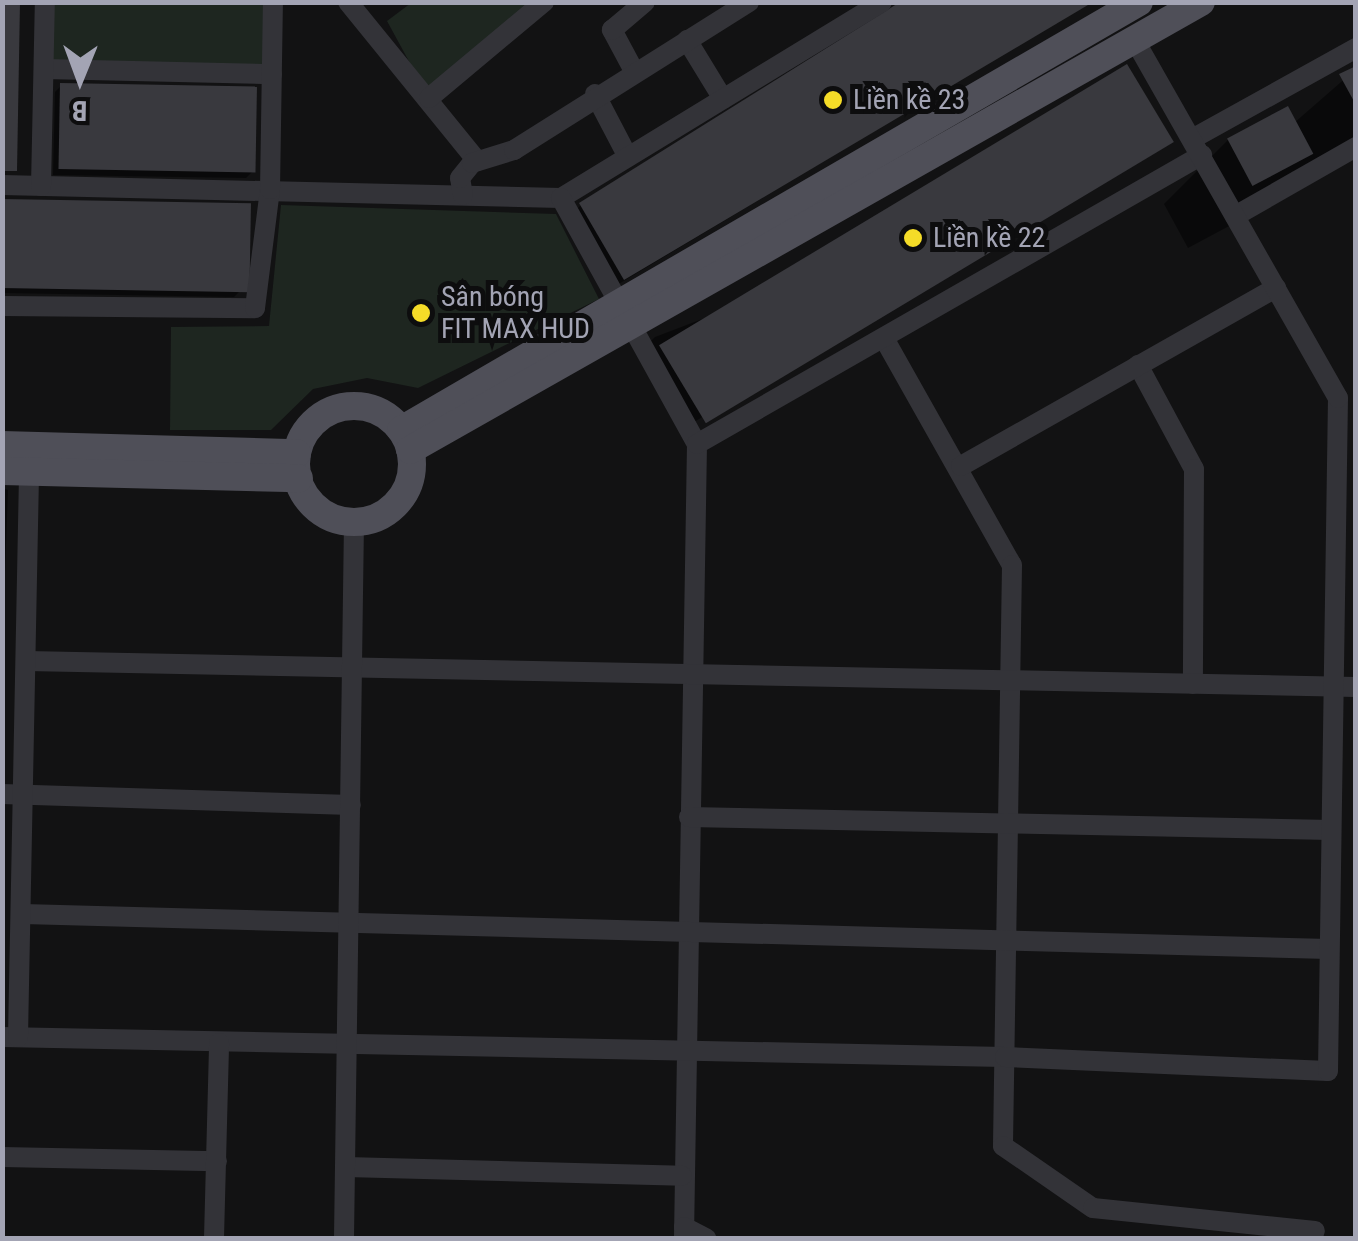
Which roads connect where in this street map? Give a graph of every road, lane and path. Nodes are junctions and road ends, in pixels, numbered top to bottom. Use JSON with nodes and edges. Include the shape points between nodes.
{"nodes":[{"id":1,"x":45,"y":2,"type":"edge"},
{"id":2,"x":348,"y":2,"type":"edge"},
{"id":3,"x":544,"y":2,"type":"edge"},
{"id":4,"x":645,"y":2,"type":"edge"},
{"id":5,"x":748,"y":2,"type":"edge"},
{"id":6,"x":882,"y":2,"type":"edge"},
{"id":7,"x":1201,"y":2,"type":"edge"},
{"id":8,"x":1125,"y":6,"type":"edge"},
{"id":9,"x":278,"y":7,"type":"edge"},
{"id":10,"x":687,"y":40,"type":"junction"},
{"id":11,"x":1135,"y":42,"type":"junction"},
{"id":12,"x":1356,"y":48,"type":"edge"},
{"id":13,"x":44,"y":69,"type":"junction"},
{"id":14,"x":634,"y":71,"type":"junction"},
{"id":15,"x":272,"y":74,"type":"junction"},
{"id":16,"x":595,"y":94,"type":"junction"},
{"id":17,"x":429,"y":98,"type":"junction"},
{"id":18,"x":723,"y":100,"type":"junction"},
{"id":19,"x":1356,"y":146,"type":"edge"},
{"id":20,"x":1197,"y":147,"type":"junction"},
{"id":21,"x":628,"y":157,"type":"junction"},
{"id":22,"x":477,"y":162,"type":"junction"},
{"id":23,"x":2,"y":185,"type":"edge"},
{"id":24,"x":41,"y":186,"type":"junction"},
{"id":25,"x":270,"y":188,"type":"junction"},
{"id":26,"x":463,"y":195,"type":"junction"},
{"id":27,"x":561,"y":198,"type":"junction"},
{"id":28,"x":1235,"y":216,"type":"junction"},
{"id":29,"x":1276,"y":288,"type":"junction"},
{"id":30,"x":2,"y":306,"type":"edge"},
{"id":31,"x":623,"y":315,"type":"junction"},
{"id":32,"x":885,"y":340,"type":"junction"},
{"id":33,"x":1138,"y":365,"type":"junction"},
{"id":34,"x":405,"y":440,"type":"junction"},
{"id":35,"x":697,"y":444,"type":"junction"},
{"id":36,"x":2,"y":445,"type":"edge"},
{"id":37,"x":298,"y":466,"type":"junction"},
{"id":38,"x":960,"y":466,"type":"junction"},
{"id":39,"x":16,"y":472,"type":"edge"},
{"id":40,"x":354,"y":522,"type":"junction"},
{"id":41,"x":26,"y":661,"type":"junction"},
{"id":42,"x":351,"y":667,"type":"junction"},
{"id":43,"x":692,"y":674,"type":"junction"},
{"id":44,"x":1010,"y":680,"type":"junction"},
{"id":45,"x":1193,"y":684,"type":"junction"},
{"id":46,"x":1334,"y":687,"type":"junction"},
{"id":47,"x":1356,"y":687,"type":"edge"},
{"id":48,"x":13,"y":794,"type":"edge"},
{"id":49,"x":350,"y":804,"type":"junction"},
{"id":50,"x":690,"y":817,"type":"junction"},
{"id":51,"x":1008,"y":823,"type":"junction"},
{"id":52,"x":1331,"y":830,"type":"junction"},
{"id":53,"x":23,"y":914,"type":"junction"},
{"id":54,"x":349,"y":922,"type":"junction"},
{"id":55,"x":687,"y":936,"type":"junction"},
{"id":56,"x":1006,"y":943,"type":"junction"},
{"id":57,"x":1330,"y":950,"type":"junction"},
{"id":58,"x":10,"y":1037,"type":"edge"},
{"id":59,"x":220,"y":1043,"type":"junction"},
{"id":60,"x":347,"y":1043,"type":"junction"},
{"id":61,"x":685,"y":1050,"type":"junction"},
{"id":62,"x":1005,"y":1057,"type":"junction"},
{"id":63,"x":2,"y":1157,"type":"edge"},
{"id":64,"x":217,"y":1162,"type":"junction"},
{"id":65,"x":346,"y":1167,"type":"junction"},
{"id":66,"x":682,"y":1176,"type":"junction"},
{"id":67,"x":1315,"y":1231,"type":"dead end"},
{"id":68,"x":681,"y":1235,"type":"edge"},
{"id":69,"x":214,"y":1238,"type":"edge"},
{"id":70,"x":344,"y":1238,"type":"edge"},
{"id":71,"x":706,"y":1238,"type":"edge"}],
"edges":[{"from":1,"to":13,"type":"street"},
{"from":2,"to":17,"type":"street"},
{"from":3,"to":17,"type":"street"},
{"from":4,"to":14,"type":"street","via":[[612,30]]},
{"from":5,"to":10,"type":"street"},
{"from":6,"to":18,"type":"street"},
{"from":7,"to":11,"type":"main road"},
{"from":8,"to":11,"type":"main road"},
{"from":8,"to":31,"type":"main road"},
{"from":9,"to":15,"type":"street"},
{"from":10,"to":14,"type":"street"},
{"from":10,"to":18,"type":"street"},
{"from":11,"to":20,"type":"street"},
{"from":11,"to":31,"type":"main road"},
{"from":12,"to":20,"type":"street"},
{"from":13,"to":15,"type":"street"},
{"from":13,"to":24,"type":"street"},
{"from":14,"to":16,"type":"street"},
{"from":15,"to":25,"type":"street"},
{"from":16,"to":21,"type":"street"},
{"from":16,"to":22,"type":"street","via":[[514,150]]},
{"from":17,"to":22,"type":"street"},
{"from":18,"to":21,"type":"street"},
{"from":19,"to":28,"type":"street"},
{"from":20,"to":28,"type":"street"},
{"from":20,"to":32,"type":"street"},
{"from":21,"to":27,"type":"street"},
{"from":22,"to":26,"type":"street","via":[[463,170]]},
{"from":23,"to":24,"type":"street"},
{"from":24,"to":25,"type":"street"},
{"from":25,"to":26,"type":"street"},
{"from":25,"to":30,"type":"street","via":[[255,308]]},
{"from":26,"to":27,"type":"street"},
{"from":27,"to":31,"type":"street"},
{"from":28,"to":29,"type":"street"},
{"from":29,"to":33,"type":"street"},
{"from":29,"to":46,"type":"street","via":[[1338,398]]},
{"from":31,"to":34,"type":"main road"},
{"from":31,"to":35,"type":"street"},
{"from":32,"to":35,"type":"street"},
{"from":32,"to":38,"type":"street"},
{"from":33,"to":38,"type":"street"},
{"from":33,"to":45,"type":"street","via":[[1194,469]]},
{"from":34,"to":37,"type":"main road","via":[[375,410],[342,408],[313,424]]},
{"from":34,"to":40,"type":"main road","via":[[410,482],[401,498],[388,512]]},
{"from":35,"to":43,"type":"street"},
{"from":36,"to":37,"type":"main road"},
{"from":37,"to":39,"type":"main road"},
{"from":37,"to":40,"type":"main road","via":[[322,512]]},
{"from":38,"to":44,"type":"street","via":[[1012,565]]},
{"from":39,"to":41,"type":"street"},
{"from":40,"to":42,"type":"street"},
{"from":41,"to":42,"type":"street"},
{"from":41,"to":48,"type":"street"},
{"from":42,"to":43,"type":"street"},
{"from":42,"to":49,"type":"street"},
{"from":43,"to":44,"type":"street"},
{"from":43,"to":50,"type":"street"},
{"from":44,"to":45,"type":"street"},
{"from":44,"to":51,"type":"street"},
{"from":45,"to":46,"type":"street"},
{"from":46,"to":47,"type":"street"},
{"from":46,"to":52,"type":"street"},
{"from":48,"to":49,"type":"street"},
{"from":48,"to":53,"type":"street"},
{"from":49,"to":54,"type":"street"},
{"from":50,"to":51,"type":"street"},
{"from":50,"to":55,"type":"street"},
{"from":51,"to":52,"type":"street"},
{"from":51,"to":56,"type":"street"},
{"from":52,"to":57,"type":"street"},
{"from":53,"to":54,"type":"street"},
{"from":53,"to":58,"type":"street"},
{"from":54,"to":55,"type":"street"},
{"from":54,"to":60,"type":"street"},
{"from":55,"to":56,"type":"street"},
{"from":55,"to":61,"type":"street"},
{"from":56,"to":57,"type":"street"},
{"from":56,"to":62,"type":"street"},
{"from":57,"to":62,"type":"street","via":[[1328,1071]]},
{"from":58,"to":59,"type":"street"},
{"from":59,"to":60,"type":"street"},
{"from":59,"to":64,"type":"street"},
{"from":60,"to":61,"type":"street"},
{"from":60,"to":65,"type":"street"},
{"from":61,"to":62,"type":"street"},
{"from":61,"to":66,"type":"street"},
{"from":62,"to":67,"type":"street","via":[[1002,1146],[1092,1208]]},
{"from":63,"to":64,"type":"street"},
{"from":64,"to":69,"type":"street"},
{"from":65,"to":66,"type":"street"},
{"from":65,"to":70,"type":"street"},
{"from":66,"to":68,"type":"street"},
{"from":68,"to":71,"type":"street"}]}
